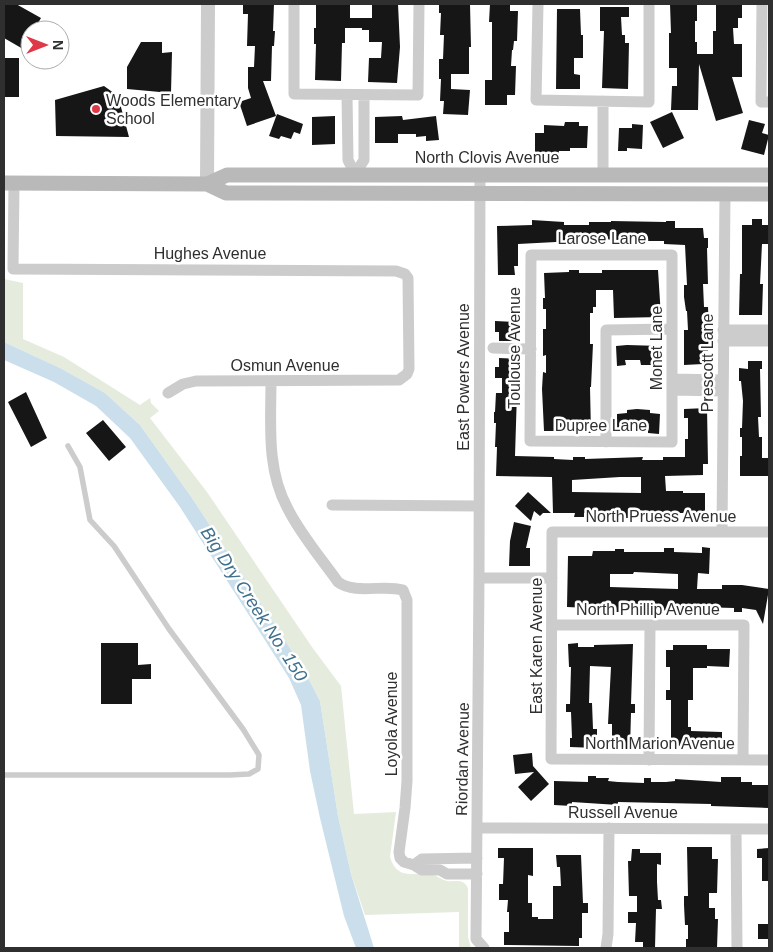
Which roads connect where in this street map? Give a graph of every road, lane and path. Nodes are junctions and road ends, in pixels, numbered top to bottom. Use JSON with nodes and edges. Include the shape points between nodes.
{"nodes":[{"id":1,"x":208,"y":4,"type":"edge"},
{"id":2,"x":294,"y":4,"type":"edge"},
{"id":3,"x":419,"y":4,"type":"edge"},
{"id":4,"x":538,"y":4,"type":"edge"},
{"id":5,"x":649,"y":4,"type":"edge"},
{"id":6,"x":762,"y":4,"type":"edge"},
{"id":7,"x":347,"y":94,"type":"junction"},
{"id":8,"x":364,"y":95,"type":"junction"},
{"id":9,"x":603,"y":101,"type":"junction"},
{"id":10,"x":765,"y":102,"type":"edge"},
{"id":11,"x":354,"y":174,"type":"junction"},
{"id":12,"x":480,"y":175,"type":"junction"},
{"id":13,"x":769,"y":175,"type":"edge"},
{"id":14,"x":603,"y":176,"type":"junction"},
{"id":15,"x":9,"y":183,"type":"edge"},
{"id":16,"x":207,"y":184,"type":"junction"},
{"id":17,"x":769,"y":185,"type":"edge"},
{"id":18,"x":354,"y":193,"type":"junction"},
{"id":19,"x":480,"y":193,"type":"junction"},
{"id":20,"x":725,"y":194,"type":"junction"},
{"id":21,"x":769,"y":194,"type":"edge"},
{"id":22,"x":531,"y":255,"type":"joint"},
{"id":23,"x":672,"y":255,"type":"joint"},
{"id":24,"x":4,"y":259,"type":"edge"},
{"id":25,"x":13,"y":269,"type":"junction"},
{"id":26,"x":672,"y":329,"type":"junction"},
{"id":27,"x":769,"y":330,"type":"edge"},
{"id":28,"x":723,"y":335,"type":"junction"},
{"id":29,"x":769,"y":341,"type":"edge"},
{"id":30,"x":480,"y":348,"type":"junction"},
{"id":31,"x":493,"y":348,"type":"joint"},
{"id":32,"x":531,"y":349,"type":"junction"},
{"id":33,"x":404,"y":377,"type":"joint"},
{"id":34,"x":271,"y":381,"type":"junction"},
{"id":35,"x":672,"y":385,"type":"junction"},
{"id":36,"x":723,"y":385,"type":"junction"},
{"id":37,"x":168,"y":393,"type":"dead end"},
{"id":38,"x":530,"y":441,"type":"joint"},
{"id":39,"x":606,"y":442,"type":"junction"},
{"id":40,"x":672,"y":442,"type":"joint"},
{"id":41,"x":68,"y":446,"type":"dead end"},
{"id":42,"x":332,"y":506,"type":"dead end"},
{"id":43,"x":479,"y":506,"type":"junction"},
{"id":44,"x":552,"y":532,"type":"joint"},
{"id":45,"x":722,"y":532,"type":"junction"},
{"id":46,"x":769,"y":532,"type":"edge"},
{"id":47,"x":479,"y":578,"type":"junction"},
{"id":48,"x":552,"y":578,"type":"junction"},
{"id":49,"x":552,"y":625,"type":"junction"},
{"id":50,"x":650,"y":625,"type":"junction"},
{"id":51,"x":551,"y":760,"type":"joint"},
{"id":52,"x":649,"y":760,"type":"junction"},
{"id":53,"x":743,"y":760,"type":"junction"},
{"id":54,"x":769,"y":760,"type":"edge"},
{"id":55,"x":4,"y":775,"type":"edge"},
{"id":56,"x":477,"y":828,"type":"junction"},
{"id":57,"x":609,"y":828,"type":"junction"},
{"id":58,"x":736,"y":829,"type":"junction"},
{"id":59,"x":769,"y":829,"type":"edge"},
{"id":60,"x":477,"y":858,"type":"junction"},
{"id":61,"x":440,"y":865,"type":"junction"},
{"id":62,"x":477,"y":874,"type":"junction"},
{"id":63,"x":480,"y":944,"type":"edge"},
{"id":64,"x":606,"y":948,"type":"edge"},
{"id":65,"x":737,"y":948,"type":"edge"}],
"edges":[{"from":1,"to":16,"type":"street"},
{"from":2,"to":7,"type":"street","via":[[294,94]]},
{"from":3,"to":8,"type":"street","via":[[418,95]]},
{"from":4,"to":9,"type":"street","via":[[536,100]]},
{"from":5,"to":9,"type":"street","via":[[649,102]]},
{"from":6,"to":10,"type":"street"},
{"from":7,"to":8,"type":"street"},
{"from":7,"to":11,"type":"street","via":[[348,160]]},
{"from":8,"to":11,"type":"street","via":[[364,160]]},
{"from":9,"to":14,"type":"street"},
{"from":11,"to":12,"type":"main road","name":"North Clovis Avenue"},
{"from":11,"to":16,"type":"main road","name":"North Clovis Avenue","via":[[227,175]]},
{"from":11,"to":18,"type":"street"},
{"from":12,"to":14,"type":"main road","name":"North Clovis Avenue"},
{"from":12,"to":19,"type":"street","name":"East Powers Avenue"},
{"from":13,"to":14,"type":"main road","name":"North Clovis Avenue"},
{"from":15,"to":16,"type":"main road","name":"North Clovis Avenue"},
{"from":15,"to":25,"type":"street"},
{"from":16,"to":18,"type":"main road","name":"North Clovis Avenue","via":[[226,193]]},
{"from":17,"to":20,"type":"main road","via":[[733,186]]},
{"from":18,"to":19,"type":"main road","name":"North Clovis Avenue"},
{"from":19,"to":20,"type":"main road","name":"North Clovis Avenue"},
{"from":19,"to":30,"type":"street","name":"East Powers Avenue"},
{"from":20,"to":21,"type":"main road","name":"North Clovis Avenue"},
{"from":20,"to":28,"type":"street","name":"Prescott Lane"},
{"from":22,"to":23,"type":"street","name":"Larose Lane"},
{"from":22,"to":32,"type":"street","name":"Toulouse Avenue"},
{"from":23,"to":26,"type":"street","name":"Monet Lane"},
{"from":24,"to":25,"type":"street"},
{"from":25,"to":33,"type":"street","name":"Hughes Avenue","via":[[396,271],[405,274],[410,284],[409,369]]},
{"from":26,"to":35,"type":"street","name":"Monet Lane"},
{"from":26,"to":39,"type":"street","via":[[606,330]]},
{"from":27,"to":28,"type":"street"},
{"from":28,"to":29,"type":"street"},
{"from":28,"to":36,"type":"street","name":"Prescott Lane"},
{"from":30,"to":31,"type":"lane"},
{"from":30,"to":43,"type":"street","name":"East Powers Avenue"},
{"from":31,"to":32,"type":"street"},
{"from":32,"to":38,"type":"street","name":"Toulouse Avenue"},
{"from":33,"to":34,"type":"street","name":"Osmun Avenue","via":[[393,381]]},
{"from":34,"to":37,"type":"street","name":"Osmun Avenue","via":[[196,381]]},
{"from":34,"to":61,"type":"street","name":"Loyola Avenue","via":[[271,444],[276,478],[294,520],[344,587],[394,587],[403,590],[407,600],[407,781],[399,852],[404,862],[414,865],[422,859]]},
{"from":35,"to":36,"type":"street"},
{"from":35,"to":40,"type":"street","name":"Monet Lane"},
{"from":36,"to":45,"type":"street","name":"Prescott Lane"},
{"from":38,"to":39,"type":"street","name":"Dupree Lane"},
{"from":39,"to":40,"type":"street","name":"Dupree Lane"},
{"from":41,"to":55,"type":"lane","via":[[80,467],[90,520],[114,546],[169,629],[243,729],[259,755],[258,769],[249,774]]},
{"from":42,"to":43,"type":"street"},
{"from":43,"to":47,"type":"street","name":"East Powers Avenue"},
{"from":44,"to":45,"type":"street","name":"North Pruess Avenue"},
{"from":44,"to":48,"type":"street","name":"East Karen Avenue"},
{"from":45,"to":46,"type":"street","name":"North Pruess Avenue"},
{"from":47,"to":48,"type":"street"},
{"from":47,"to":56,"type":"street","name":"Riordan Avenue"},
{"from":48,"to":49,"type":"street","name":"East Karen Avenue"},
{"from":49,"to":50,"type":"street","name":"North Phillip Avenue"},
{"from":49,"to":51,"type":"street","name":"East Karen Avenue"},
{"from":50,"to":52,"type":"street"},
{"from":50,"to":53,"type":"street","name":"North Phillip Avenue","via":[[744,625]]},
{"from":51,"to":52,"type":"street","name":"North Marion Avenue"},
{"from":52,"to":53,"type":"street","name":"North Marion Avenue"},
{"from":53,"to":54,"type":"street","name":"North Marion Avenue"},
{"from":56,"to":57,"type":"street","name":"Russell Avenue"},
{"from":56,"to":60,"type":"street","name":"Riordan Avenue"},
{"from":57,"to":58,"type":"street","name":"Russell Avenue"},
{"from":57,"to":64,"type":"street"},
{"from":58,"to":59,"type":"street","name":"Russell Avenue"},
{"from":58,"to":65,"type":"street"},
{"from":60,"to":61,"type":"street","via":[[446,858]]},
{"from":60,"to":62,"type":"street","name":"Riordan Avenue"},
{"from":61,"to":62,"type":"street","via":[[447,874]]},
{"from":62,"to":63,"type":"street","name":"Riordan Avenue"}]}
